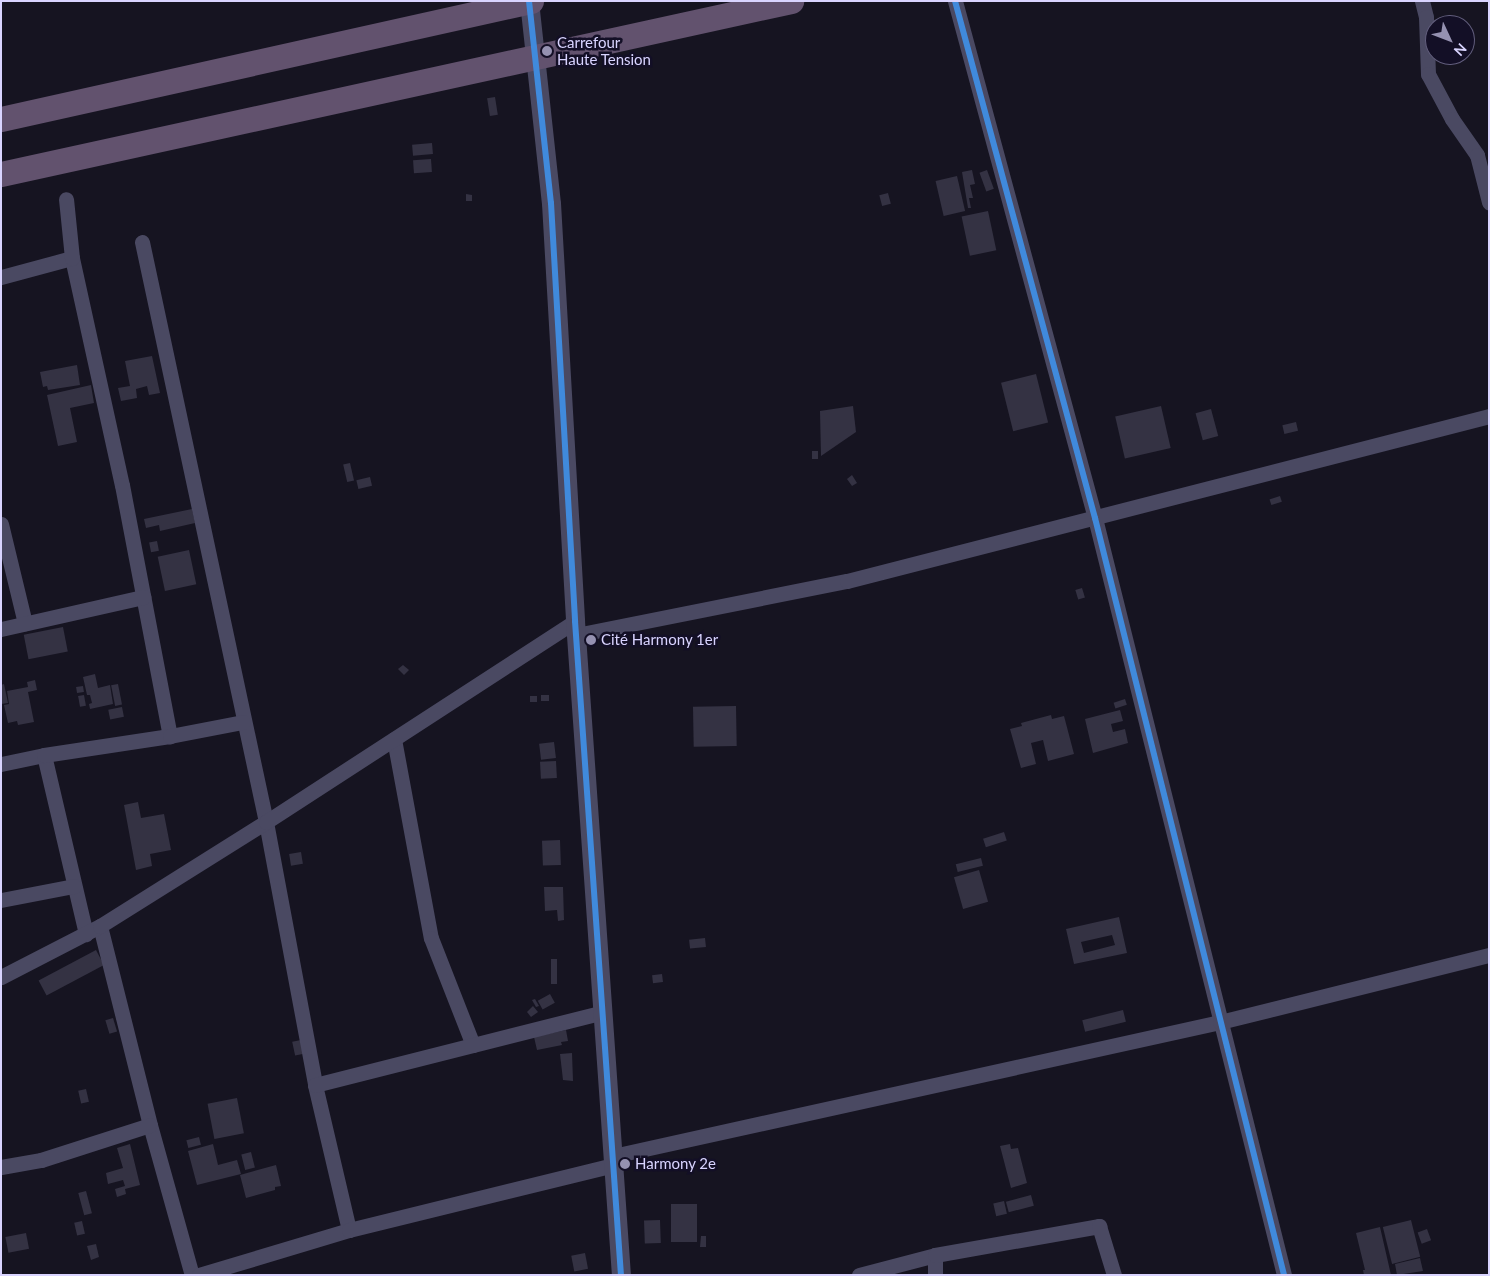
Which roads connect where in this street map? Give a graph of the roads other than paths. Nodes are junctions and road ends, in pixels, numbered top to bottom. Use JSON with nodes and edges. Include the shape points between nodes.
{"nodes":[{"id":1,"x":530,"y":1,"type":"edge"},
{"id":2,"x":791,"y":1,"type":"edge"},
{"id":3,"x":955,"y":1,"type":"edge"},
{"id":4,"x":1422,"y":1,"type":"edge"},
{"id":5,"x":535,"y":58,"type":"junction"},
{"id":6,"x":1,"y":118,"type":"edge"},
{"id":7,"x":1,"y":174,"type":"edge"},
{"id":8,"x":66,"y":199,"type":"dead end"},
{"id":9,"x":1489,"y":202,"type":"edge"},
{"id":10,"x":142,"y":242,"type":"dead end"},
{"id":11,"x":72,"y":258,"type":"junction"},
{"id":12,"x":1,"y":277,"type":"edge"},
{"id":13,"x":1489,"y":416,"type":"edge"},
{"id":14,"x":1095,"y":518,"type":"junction"},
{"id":15,"x":1,"y":524,"type":"edge"},
{"id":16,"x":143,"y":597,"type":"junction"},
{"id":17,"x":25,"y":623,"type":"junction"},
{"id":18,"x":576,"y":628,"type":"junction"},
{"id":19,"x":1,"y":629,"type":"edge"},
{"id":20,"x":243,"y":722,"type":"junction"},
{"id":21,"x":170,"y":736,"type":"junction"},
{"id":22,"x":394,"y":739,"type":"junction"},
{"id":23,"x":44,"y":755,"type":"junction"},
{"id":24,"x":1,"y":764,"type":"edge"},
{"id":25,"x":266,"y":822,"type":"junction"},
{"id":26,"x":74,"y":886,"type":"junction"},
{"id":27,"x":1,"y":900,"type":"edge"},
{"id":28,"x":100,"y":926,"type":"junction"},
{"id":29,"x":86,"y":934,"type":"junction"},
{"id":30,"x":1489,"y":954,"type":"edge"},
{"id":31,"x":1,"y":976,"type":"edge"},
{"id":32,"x":604,"y":1012,"type":"junction"},
{"id":33,"x":1220,"y":1022,"type":"junction"},
{"id":34,"x":473,"y":1045,"type":"junction"},
{"id":35,"x":315,"y":1085,"type":"junction"},
{"id":36,"x":150,"y":1125,"type":"junction"},
{"id":37,"x":613,"y":1160,"type":"junction"},
{"id":38,"x":1,"y":1167,"type":"edge"},
{"id":39,"x":349,"y":1230,"type":"junction"},
{"id":40,"x":934,"y":1255,"type":"junction"},
{"id":41,"x":192,"y":1275,"type":"edge"},
{"id":42,"x":199,"y":1275,"type":"edge"},
{"id":43,"x":621,"y":1275,"type":"edge"},
{"id":44,"x":859,"y":1275,"type":"edge"},
{"id":45,"x":935,"y":1275,"type":"edge"},
{"id":46,"x":1114,"y":1275,"type":"edge"},
{"id":47,"x":1284,"y":1275,"type":"edge"}],
"edges":[{"from":1,"to":5,"type":"street"},
{"from":1,"to":6,"type":"highway"},
{"from":2,"to":5,"type":"highway"},
{"from":3,"to":14,"type":"street"},
{"from":4,"to":9,"type":"street","via":[[1426,16],[1428,74],[1452,120],[1477,155]]},
{"from":5,"to":7,"type":"highway"},
{"from":5,"to":18,"type":"street","via":[[551,203]]},
{"from":8,"to":11,"type":"street"},
{"from":10,"to":20,"type":"street"},
{"from":11,"to":12,"type":"street"},
{"from":11,"to":16,"type":"street"},
{"from":13,"to":14,"type":"street"},
{"from":14,"to":18,"type":"street","via":[[847,581]]},
{"from":14,"to":33,"type":"street"},
{"from":15,"to":17,"type":"street"},
{"from":16,"to":17,"type":"street"},
{"from":16,"to":21,"type":"street"},
{"from":17,"to":19,"type":"street"},
{"from":18,"to":22,"type":"street"},
{"from":18,"to":32,"type":"street"},
{"from":20,"to":21,"type":"street"},
{"from":20,"to":25,"type":"street"},
{"from":21,"to":23,"type":"street"},
{"from":22,"to":25,"type":"street"},
{"from":22,"to":34,"type":"street","via":[[432,938]]},
{"from":23,"to":24,"type":"street"},
{"from":23,"to":26,"type":"street"},
{"from":25,"to":28,"type":"street"},
{"from":25,"to":35,"type":"street"},
{"from":26,"to":27,"type":"street"},
{"from":26,"to":29,"type":"street"},
{"from":28,"to":29,"type":"street"},
{"from":28,"to":36,"type":"street"},
{"from":29,"to":31,"type":"street"},
{"from":30,"to":33,"type":"street"},
{"from":32,"to":34,"type":"street"},
{"from":32,"to":37,"type":"street"},
{"from":33,"to":37,"type":"street"},
{"from":33,"to":47,"type":"street"},
{"from":34,"to":35,"type":"street"},
{"from":35,"to":39,"type":"street"},
{"from":36,"to":38,"type":"street","via":[[41,1160]]},
{"from":36,"to":41,"type":"street"},
{"from":37,"to":39,"type":"street"},
{"from":37,"to":43,"type":"street"},
{"from":39,"to":42,"type":"street"},
{"from":40,"to":44,"type":"street"},
{"from":40,"to":45,"type":"street"},
{"from":40,"to":46,"type":"street","via":[[1099,1226]]}]}
